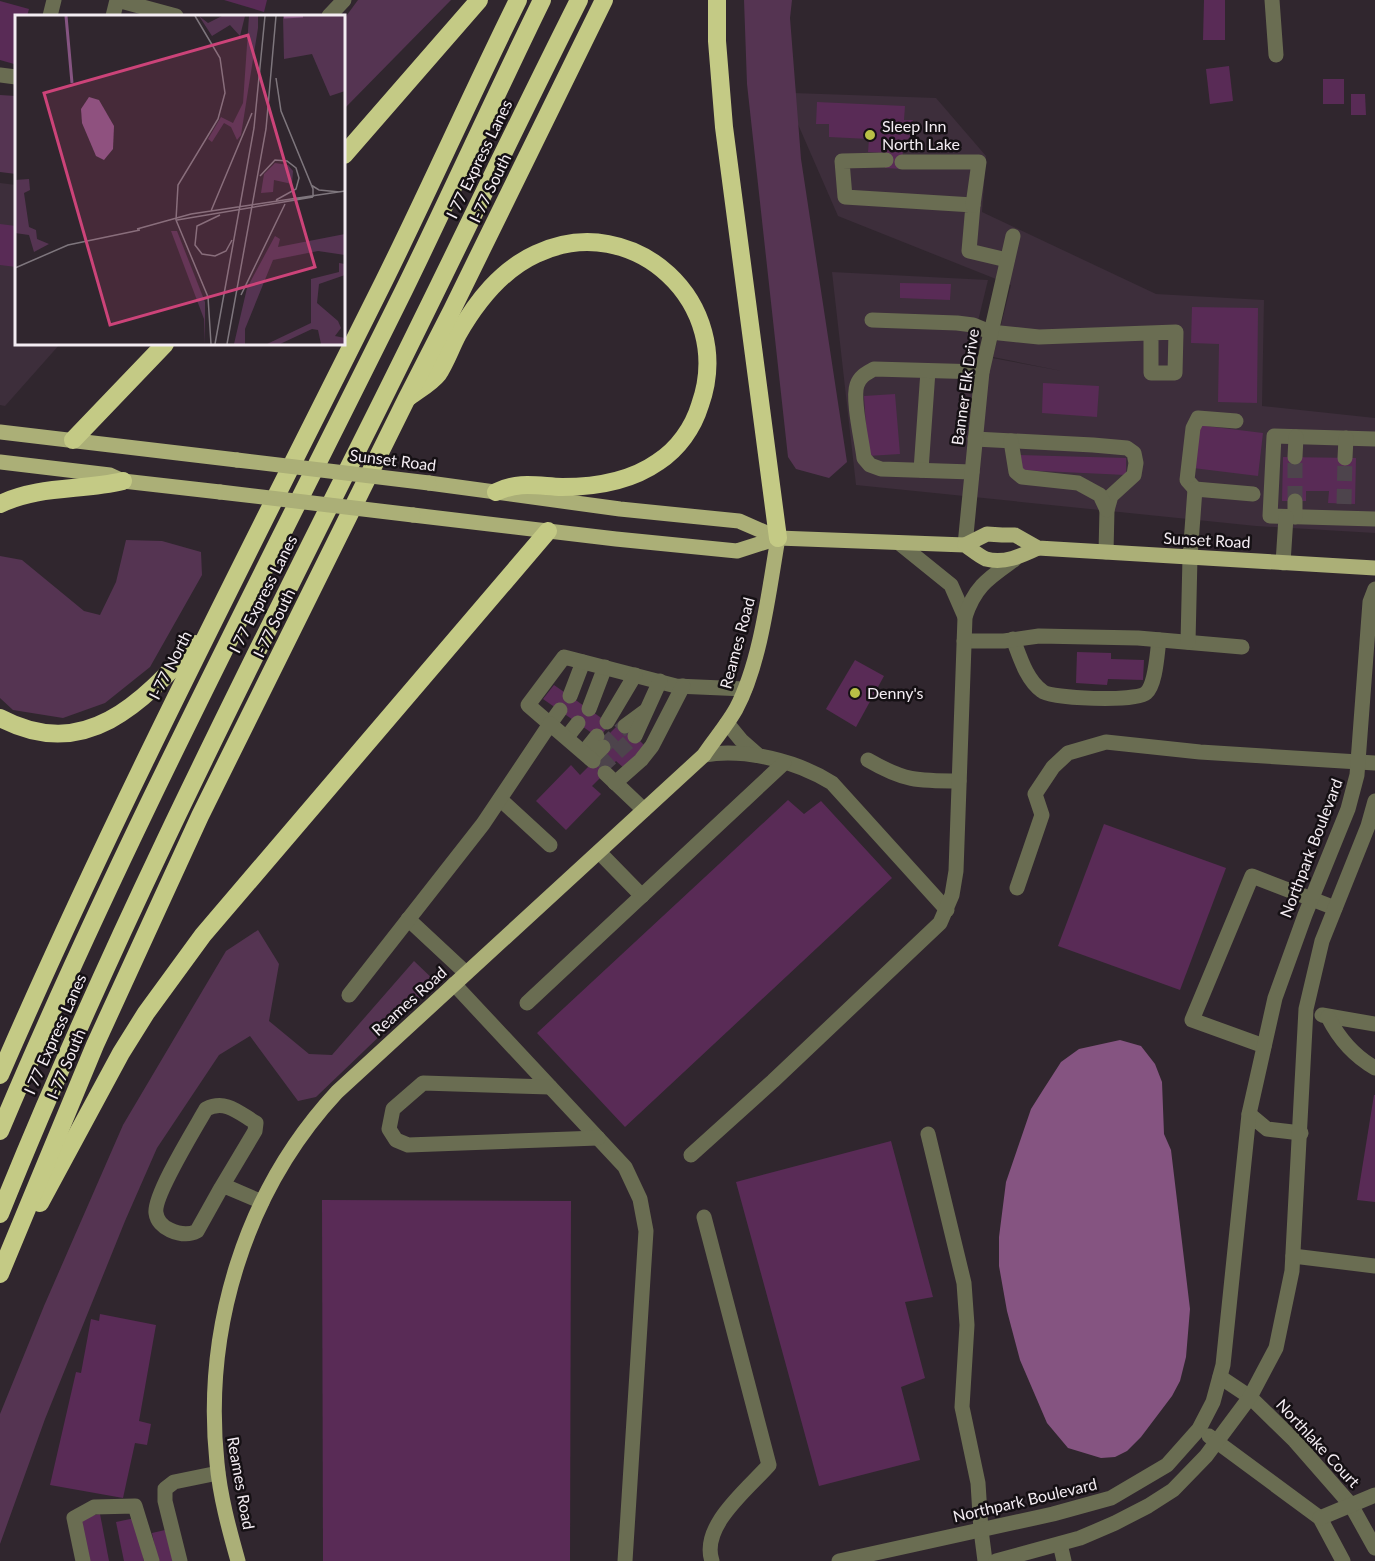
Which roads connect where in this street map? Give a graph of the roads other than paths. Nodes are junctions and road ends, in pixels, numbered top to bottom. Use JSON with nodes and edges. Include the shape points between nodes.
{"nodes":[{"id":1,"x":54,"y":0,"type":"edge"},
{"id":2,"x":117,"y":0,"type":"edge"},
{"id":3,"x":344,"y":0,"type":"edge"},
{"id":4,"x":479,"y":0,"type":"edge"},
{"id":5,"x":518,"y":0,"type":"edge"},
{"id":6,"x":542,"y":0,"type":"edge"},
{"id":7,"x":579,"y":0,"type":"edge"},
{"id":8,"x":604,"y":0,"type":"edge"},
{"id":9,"x":717,"y":0,"type":"edge"},
{"id":10,"x":1272,"y":0,"type":"edge"},
{"id":11,"x":50,"y":15,"type":"edge"},
{"id":12,"x":113,"y":15,"type":"edge"},
{"id":13,"x":172,"y":15,"type":"edge"},
{"id":14,"x":330,"y":15,"type":"edge"},
{"id":15,"x":1276,"y":55,"type":"dead end"},
{"id":16,"x":0,"y":75,"type":"edge"},
{"id":17,"x":15,"y":77,"type":"edge"},
{"id":18,"x":345,"y":154,"type":"edge"},
{"id":19,"x":886,"y":160,"type":"dead end"},
{"id":20,"x":902,"y":162,"type":"dead end"},
{"id":21,"x":973,"y":205,"type":"junction"},
{"id":22,"x":1013,"y":236,"type":"dead end"},
{"id":23,"x":1007,"y":260,"type":"junction"},
{"id":24,"x":872,"y":320,"type":"dead end"},
{"id":25,"x":990,"y":332,"type":"junction"},
{"id":26,"x":1151,"y":333,"type":"dead end"},
{"id":27,"x":164,"y":345,"type":"edge"},
{"id":28,"x":928,"y":371,"type":"junction"},
{"id":29,"x":982,"y":372,"type":"junction"},
{"id":30,"x":406,"y":400,"type":"junction"},
{"id":31,"x":1236,"y":421,"type":"dead end"},
{"id":32,"x":0,"y":432,"type":"edge"},
{"id":33,"x":1296,"y":437,"type":"junction"},
{"id":34,"x":1346,"y":438,"type":"junction"},
{"id":35,"x":975,"y":439,"type":"junction"},
{"id":36,"x":1375,"y":439,"type":"edge"},
{"id":37,"x":73,"y":440,"type":"junction"},
{"id":38,"x":1011,"y":441,"type":"junction"},
{"id":39,"x":1295,"y":457,"type":"tunnel mouth"},
{"id":40,"x":1345,"y":458,"type":"tunnel mouth"},
{"id":41,"x":0,"y":462,"type":"edge"},
{"id":42,"x":921,"y":470,"type":"junction"},
{"id":43,"x":972,"y":472,"type":"junction"},
{"id":44,"x":123,"y":481,"type":"junction"},
{"id":45,"x":1195,"y":489,"type":"junction"},
{"id":46,"x":496,"y":492,"type":"junction"},
{"id":47,"x":1253,"y":494,"type":"dead end"},
{"id":48,"x":1295,"y":501,"type":"tunnel mouth"},
{"id":49,"x":0,"y":504,"type":"edge"},
{"id":50,"x":1107,"y":510,"type":"junction"},
{"id":51,"x":1291,"y":517,"type":"junction"},
{"id":52,"x":1375,"y":519,"type":"edge"},
{"id":53,"x":548,"y":531,"type":"junction"},
{"id":54,"x":778,"y":538,"type":"junction"},
{"id":55,"x":899,"y":543,"type":"junction"},
{"id":56,"x":964,"y":545,"type":"junction"},
{"id":57,"x":1038,"y":548,"type":"junction"},
{"id":58,"x":1106,"y":552,"type":"junction"},
{"id":59,"x":1190,"y":557,"type":"junction"},
{"id":60,"x":1014,"y":560,"type":"junction"},
{"id":61,"x":1283,"y":562,"type":"junction"},
{"id":62,"x":1375,"y":568,"type":"edge"},
{"id":63,"x":1375,"y":589,"type":"edge"},
{"id":64,"x":964,"y":617,"type":"junction"},
{"id":65,"x":212,"y":625,"type":"junction"},
{"id":66,"x":1013,"y":639,"type":"junction"},
{"id":67,"x":1159,"y":640,"type":"junction"},
{"id":68,"x":964,"y":641,"type":"junction"},
{"id":69,"x":1188,"y":642,"type":"junction"},
{"id":70,"x":1242,"y":647,"type":"dead end"},
{"id":71,"x":583,"y":662,"type":"junction"},
{"id":72,"x":604,"y":667,"type":"junction"},
{"id":73,"x":635,"y":675,"type":"junction"},
{"id":74,"x":660,"y":681,"type":"junction"},
{"id":75,"x":683,"y":686,"type":"junction"},
{"id":76,"x":745,"y":689,"type":"junction"},
{"id":77,"x":570,"y":696,"type":"dead end"},
{"id":78,"x":589,"y":709,"type":"dead end"},
{"id":79,"x":560,"y":710,"type":"dead end"},
{"id":80,"x":0,"y":718,"type":"edge"},
{"id":81,"x":607,"y":722,"type":"tunnel mouth"},
{"id":82,"x":578,"y":723,"type":"dead end"},
{"id":83,"x":727,"y":723,"type":"junction"},
{"id":84,"x":550,"y":724,"type":"junction"},
{"id":85,"x":630,"y":731,"type":"tunnel mouth"},
{"id":86,"x":567,"y":737,"type":"junction"},
{"id":87,"x":600,"y":742,"type":"tunnel mouth"},
{"id":88,"x":704,"y":755,"type":"junction"},
{"id":89,"x":758,"y":755,"type":"junction"},
{"id":90,"x":868,"y":760,"type":"dead end"},
{"id":91,"x":1358,"y":761,"type":"junction"},
{"id":92,"x":784,"y":763,"type":"junction"},
{"id":93,"x":1375,"y":763,"type":"edge"},
{"id":94,"x":959,"y":781,"type":"junction"},
{"id":95,"x":500,"y":799,"type":"junction"},
{"id":96,"x":1375,"y":801,"type":"edge"},
{"id":97,"x":644,"y":810,"type":"junction"},
{"id":98,"x":550,"y":845,"type":"dead end"},
{"id":99,"x":598,"y":852,"type":"junction"},
{"id":100,"x":1017,"y":888,"type":"dead end"},
{"id":101,"x":642,"y":896,"type":"junction"},
{"id":102,"x":1311,"y":898,"type":"junction"},
{"id":103,"x":1335,"y":908,"type":"junction"},
{"id":104,"x":947,"y":910,"type":"junction"},
{"id":105,"x":408,"y":919,"type":"junction"},
{"id":106,"x":466,"y":973,"type":"junction"},
{"id":107,"x":454,"y":984,"type":"junction"},
{"id":108,"x":349,"y":995,"type":"dead end"},
{"id":109,"x":527,"y":1004,"type":"dead end"},
{"id":110,"x":1306,"y":1009,"type":"junction"},
{"id":111,"x":1328,"y":1017,"type":"junction"},
{"id":112,"x":1375,"y":1023,"type":"edge"},
{"id":113,"x":1264,"y":1046,"type":"junction"},
{"id":114,"x":1375,"y":1068,"type":"edge"},
{"id":115,"x":0,"y":1075,"type":"edge"},
{"id":116,"x":550,"y":1087,"type":"junction"},
{"id":117,"x":1249,"y":1114,"type":"junction"},
{"id":118,"x":0,"y":1131,"type":"edge"},
{"id":119,"x":1300,"y":1133,"type":"junction"},
{"id":120,"x":928,"y":1134,"type":"dead end"},
{"id":121,"x":598,"y":1138,"type":"junction"},
{"id":122,"x":691,"y":1155,"type":"dead end"},
{"id":123,"x":221,"y":1188,"type":"junction"},
{"id":124,"x":262,"y":1202,"type":"junction"},
{"id":125,"x":0,"y":1215,"type":"edge"},
{"id":126,"x":704,"y":1217,"type":"dead end"},
{"id":127,"x":1293,"y":1256,"type":"junction"},
{"id":128,"x":1375,"y":1266,"type":"edge"},
{"id":129,"x":0,"y":1274,"type":"edge"},
{"id":130,"x":1220,"y":1377,"type":"junction"},
{"id":131,"x":1250,"y":1397,"type":"junction"},
{"id":132,"x":1199,"y":1429,"type":"junction"},
{"id":133,"x":1217,"y":1442,"type":"junction"},
{"id":134,"x":218,"y":1473,"type":"junction"},
{"id":135,"x":1375,"y":1495,"type":"edge"},
{"id":136,"x":1351,"y":1505,"type":"junction"},
{"id":137,"x":1320,"y":1518,"type":"junction"},
{"id":138,"x":981,"y":1530,"type":"junction"},
{"id":139,"x":1060,"y":1544,"type":"junction"},
{"id":140,"x":1375,"y":1548,"type":"edge"},
{"id":141,"x":83,"y":1561,"type":"edge"},
{"id":142,"x":152,"y":1561,"type":"edge"},
{"id":143,"x":180,"y":1561,"type":"edge"},
{"id":144,"x":238,"y":1561,"type":"edge"},
{"id":145,"x":625,"y":1561,"type":"edge"},
{"id":146,"x":712,"y":1561,"type":"edge"},
{"id":147,"x":839,"y":1561,"type":"edge"},
{"id":148,"x":985,"y":1561,"type":"edge"},
{"id":149,"x":996,"y":1561,"type":"edge"},
{"id":150,"x":1064,"y":1561,"type":"edge"},
{"id":151,"x":1343,"y":1561,"type":"edge"}],
"edges":[{"from":1,"to":11,"type":"street"},
{"from":2,"to":12,"type":"street"},
{"from":2,"to":13,"type":"street"},
{"from":3,"to":14,"type":"street"},
{"from":4,"to":18,"type":"highway"},
{"from":5,"to":65,"type":"highway","name":"I-77 North","via":[[386,277]]},
{"from":6,"to":118,"type":"highway","name":"I 77 Express Lanes","via":[[406,287],[148,803]]},
{"from":7,"to":125,"type":"highway","name":"I 77 Express Lanes","via":[[185,796],[89,1005]]},
{"from":8,"to":30,"type":"highway","name":"I-77 South"},
{"from":9,"to":54,"type":"highway","via":[[723,117]]},
{"from":10,"to":15,"type":"street"},
{"from":16,"to":17,"type":"street"},
{"from":19,"to":21,"type":"street","via":[[842,161],[845,197]]},
{"from":20,"to":21,"type":"street","via":[[979,162]]},
{"from":21,"to":23,"type":"street","via":[[969,251]]},
{"from":22,"to":23,"type":"street","name":"Banner Elk Drive"},
{"from":23,"to":25,"type":"street","name":"Banner Elk Drive"},
{"from":24,"to":25,"type":"street","via":[[957,323]]},
{"from":25,"to":26,"type":"street","via":[[1039,337]]},
{"from":25,"to":29,"type":"street","name":"Banner Elk Drive"},
{"from":27,"to":37,"type":"highway"},
{"from":28,"to":29,"type":"street"},
{"from":28,"to":42,"type":"street"},
{"from":28,"to":42,"type":"street","via":[[874,369],[862,376],[856,396],[864,458],[870,465]]},
{"from":29,"to":35,"type":"street","name":"Banner Elk Drive"},
{"from":30,"to":46,"type":"highway","via":[[437,376],[458,334],[489,290],[513,267],[538,253],[578,243],[614,246],[649,260],[677,283],[699,319],[709,360],[698,411],[678,444],[647,469],[613,481],[565,487],[511,485]]},
{"from":30,"to":129,"type":"highway","name":"I-77 South","via":[[159,902]]},
{"from":31,"to":45,"type":"street","via":[[1198,418],[1193,428],[1187,480]]},
{"from":32,"to":37,"type":"main road","name":"Sunset Road"},
{"from":33,"to":34,"type":"street"},
{"from":33,"to":39,"type":"street"},
{"from":33,"to":51,"type":"street","via":[[1274,436],[1270,516]]},
{"from":34,"to":36,"type":"street"},
{"from":34,"to":40,"type":"street"},
{"from":35,"to":38,"type":"street"},
{"from":35,"to":43,"type":"street","name":"Banner Elk Drive"},
{"from":37,"to":46,"type":"main road","name":"Sunset Road","bridge":true},
{"from":38,"to":50,"type":"street","via":[[1016,472],[1022,477],[1078,483],[1100,495]]},
{"from":38,"to":50,"type":"street","via":[[1127,448],[1134,453],[1134,475],[1111,496]]},
{"from":41,"to":44,"type":"main road","name":"Sunset Road","via":[[110,475]]},
{"from":42,"to":43,"type":"street"},
{"from":43,"to":56,"type":"street","name":"Banner Elk Drive"},
{"from":44,"to":49,"type":"highway","via":[[49,490]]},
{"from":44,"to":53,"type":"main road","name":"Sunset Road","bridge":true},
{"from":45,"to":47,"type":"street"},
{"from":45,"to":59,"type":"street"},
{"from":46,"to":54,"type":"main road","name":"Sunset Road","via":[[739,521]]},
{"from":48,"to":51,"type":"street"},
{"from":50,"to":58,"type":"street"},
{"from":51,"to":52,"type":"street","via":[[1344,511]]},
{"from":51,"to":61,"type":"street"},
{"from":53,"to":54,"type":"main road","name":"Sunset Road","via":[[736,551]]},
{"from":53,"to":129,"type":"highway","via":[[234,897],[174,974],[121,1053]]},
{"from":54,"to":55,"type":"main road","name":"Sunset Road"},
{"from":54,"to":76,"type":"main road","name":"Reames Road","via":[[762,632]]},
{"from":55,"to":56,"type":"main road","name":"Sunset Road"},
{"from":55,"to":64,"type":"street","via":[[951,585]]},
{"from":56,"to":57,"type":"main road","name":"Sunset Road","via":[[987,534],[1002,534],[1015,535]]},
{"from":56,"to":60,"type":"main road","name":"Sunset Road","via":[[986,559]]},
{"from":57,"to":58,"type":"main road","name":"Sunset Road"},
{"from":57,"to":60,"type":"main road","name":"Sunset Road"},
{"from":58,"to":59,"type":"main road","name":"Sunset Road"},
{"from":59,"to":61,"type":"main road","name":"Sunset Road"},
{"from":59,"to":69,"type":"street"},
{"from":60,"to":64,"type":"street","via":[[978,588]]},
{"from":61,"to":62,"type":"main road","name":"Sunset Road"},
{"from":63,"to":91,"type":"street","name":"Northpark Boulevard","via":[[1370,602]]},
{"from":64,"to":68,"type":"street"},
{"from":65,"to":80,"type":"highway","via":[[153,689],[106,722],[54,733],[29,730]]},
{"from":65,"to":115,"type":"highway","name":"I-77 North","via":[[59,941]]},
{"from":66,"to":67,"type":"street","via":[[1039,636]]},
{"from":66,"to":67,"type":"street","via":[[1034,684],[1044,693],[1112,700],[1138,698],[1147,693],[1155,672]]},
{"from":66,"to":68,"type":"street"},
{"from":67,"to":69,"type":"street"},
{"from":68,"to":94,"type":"street"},
{"from":69,"to":70,"type":"street"},
{"from":71,"to":72,"type":"street"},
{"from":71,"to":77,"type":"street"},
{"from":71,"to":84,"type":"street","via":[[564,657],[528,705]]},
{"from":72,"to":73,"type":"street"},
{"from":72,"to":78,"type":"street"},
{"from":73,"to":74,"type":"street"},
{"from":73,"to":81,"type":"street"},
{"from":74,"to":75,"type":"street"},
{"from":74,"to":85,"type":"street","via":[[647,710]]},
{"from":75,"to":76,"type":"street"},
{"from":75,"to":97,"type":"street","via":[[642,760],[610,778]]},
{"from":76,"to":83,"type":"main road","name":"Reames Road"},
{"from":79,"to":84,"type":"street"},
{"from":82,"to":86,"type":"street"},
{"from":83,"to":88,"type":"main road","name":"Reames Road"},
{"from":83,"to":89,"type":"street"},
{"from":84,"to":86,"type":"street"},
{"from":84,"to":95,"type":"street"},
{"from":86,"to":87,"type":"street","via":[[589,757]]},
{"from":88,"to":89,"type":"street"},
{"from":88,"to":97,"type":"main road","name":"Reames Road"},
{"from":89,"to":92,"type":"street"},
{"from":90,"to":94,"type":"street","via":[[906,778]]},
{"from":91,"to":93,"type":"street"},
{"from":91,"to":100,"type":"street","via":[[1106,742],[1068,753],[1035,794],[1042,814]]},
{"from":91,"to":102,"type":"street","name":"Northpark Boulevard","via":[[1348,808]]},
{"from":92,"to":101,"type":"street"},
{"from":92,"to":104,"type":"street","via":[[832,783]]},
{"from":94,"to":104,"type":"street","via":[[956,871]]},
{"from":95,"to":98,"type":"street"},
{"from":95,"to":105,"type":"street"},
{"from":96,"to":103,"type":"street"},
{"from":97,"to":99,"type":"main road","name":"Reames Road"},
{"from":99,"to":101,"type":"street"},
{"from":99,"to":106,"type":"main road","name":"Reames Road"},
{"from":101,"to":109,"type":"street"},
{"from":102,"to":103,"type":"street"},
{"from":102,"to":113,"type":"street","name":"Northpark Boulevard","via":[[1275,998]]},
{"from":102,"to":113,"type":"street","via":[[1252,876],[1192,1020]]},
{"from":103,"to":110,"type":"street","via":[[1322,940]]},
{"from":104,"to":122,"type":"street","via":[[940,923]]},
{"from":105,"to":106,"type":"street"},
{"from":105,"to":108,"type":"street"},
{"from":106,"to":107,"type":"main road","name":"Reames Road"},
{"from":107,"to":116,"type":"street"},
{"from":107,"to":124,"type":"main road","name":"Reames Road","via":[[328,1103],[303,1135]]},
{"from":110,"to":111,"type":"street"},
{"from":110,"to":119,"type":"street"},
{"from":111,"to":112,"type":"street"},
{"from":111,"to":114,"type":"street","via":[[1343,1041]]},
{"from":113,"to":117,"type":"street","name":"Northpark Boulevard"},
{"from":116,"to":121,"type":"street"},
{"from":116,"to":121,"type":"street","via":[[423,1083],[393,1109],[389,1129],[396,1140],[408,1145]]},
{"from":117,"to":119,"type":"street","via":[[1267,1129]]},
{"from":117,"to":130,"type":"street","name":"Northpark Boulevard"},
{"from":119,"to":127,"type":"street"},
{"from":120,"to":138,"type":"street","via":[[964,1283],[967,1325],[962,1407],[978,1483]]},
{"from":121,"to":145,"type":"street","via":[[625,1167],[640,1199],[646,1231]]},
{"from":123,"to":123,"type":"street","via":[[197,1231],[181,1234],[159,1221],[156,1206],[161,1191],[206,1109],[215,1104],[229,1106],[256,1123]]},
{"from":123,"to":124,"type":"street"},
{"from":124,"to":134,"type":"main road","name":"Reames Road","via":[[230,1286],[221,1326],[214,1404]]},
{"from":126,"to":146,"type":"street","via":[[769,1465],[714,1527],[710,1542]]},
{"from":127,"to":128,"type":"street"},
{"from":127,"to":131,"type":"street","via":[[1276,1348]]},
{"from":130,"to":131,"type":"street","name":"Northlake Court"},
{"from":130,"to":132,"type":"street","name":"Northpark Boulevard"},
{"from":131,"to":133,"type":"street"},
{"from":131,"to":136,"type":"street","name":"Northlake Court"},
{"from":132,"to":133,"type":"street"},
{"from":132,"to":138,"type":"street","name":"Northpark Boulevard","via":[[1167,1465],[1111,1498]]},
{"from":133,"to":137,"type":"street"},
{"from":133,"to":139,"type":"street","via":[[1190,1474],[1165,1495],[1115,1523]]},
{"from":134,"to":143,"type":"street","via":[[174,1482],[165,1489]]},
{"from":134,"to":144,"type":"main road","name":"Reames Road"},
{"from":135,"to":136,"type":"street"},
{"from":136,"to":137,"type":"street"},
{"from":136,"to":140,"type":"street","name":"Northlake Court"},
{"from":137,"to":151,"type":"street"},
{"from":138,"to":147,"type":"street","name":"Northpark Boulevard"},
{"from":138,"to":148,"type":"street"},
{"from":139,"to":149,"type":"street"},
{"from":139,"to":150,"type":"street"},
{"from":141,"to":142,"type":"street","via":[[74,1518],[94,1507],[135,1506]]}]}
